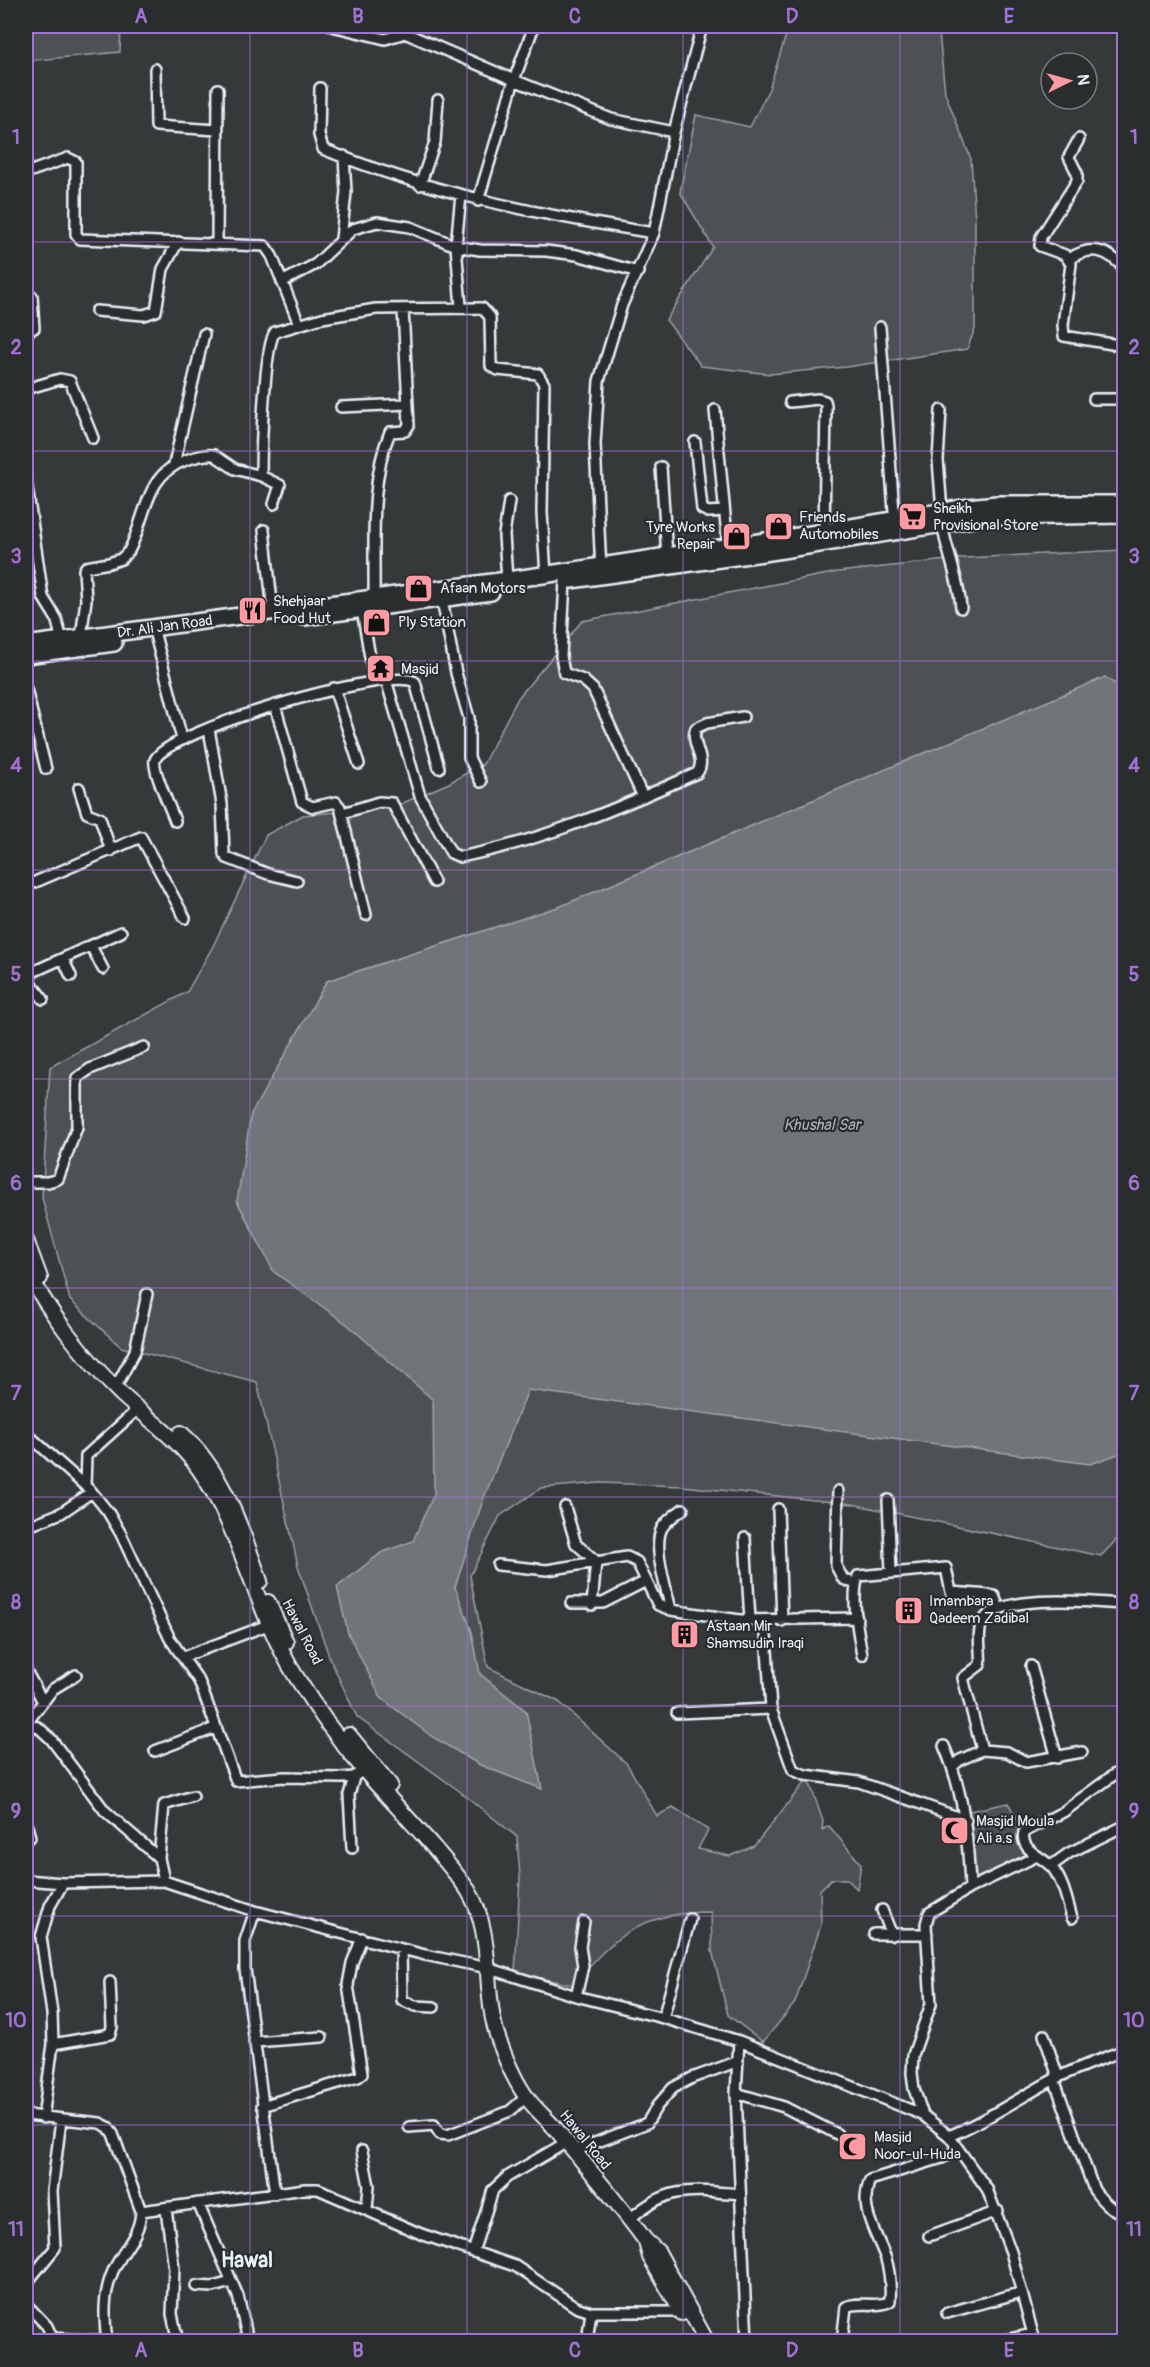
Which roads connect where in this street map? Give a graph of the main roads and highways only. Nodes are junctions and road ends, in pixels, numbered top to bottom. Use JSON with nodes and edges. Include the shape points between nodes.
{"nodes":[{"id":1,"x":1122,"y":510,"type":"edge"},
{"id":2,"x":896,"y":526,"type":"junction"},
{"id":3,"x":806,"y":541,"type":"junction"},
{"id":4,"x":601,"y":571,"type":"junction"},
{"id":5,"x":540,"y":579,"type":"junction"},
{"id":6,"x":154,"y":632,"type":"junction"},
{"id":7,"x":26,"y":645,"type":"edge"},
{"id":8,"x":26,"y":655,"type":"edge"},
{"id":9,"x":26,"y":1240,"type":"edge"},
{"id":10,"x":27,"y":1260,"type":"edge"},
{"id":11,"x":136,"y":1404,"type":"junction"},
{"id":12,"x":686,"y":2312,"type":"junction"},
{"id":13,"x":697,"y":2342,"type":"edge"},
{"id":14,"x":706,"y":2342,"type":"edge"}],
"edges":[{"from":1,"to":2,"type":"main road","name":"Dr. Ali Jan Road","via":[[985,511]]},
{"from":2,"to":3,"type":"main road","name":"Dr. Ali Jan Road"},
{"from":2,"to":3,"type":"main road","name":"Dr. Ali Jan Road","via":[[825,532]]},
{"from":3,"to":4,"type":"main road","name":"Dr. Ali Jan Road"},
{"from":3,"to":4,"type":"main road","name":"Dr. Ali Jan Road","via":[[728,547]]},
{"from":4,"to":5,"type":"main road","name":"Dr. Ali Jan Road"},
{"from":4,"to":5,"type":"main road","name":"Dr. Ali Jan Road","via":[[565,581]]},
{"from":5,"to":6,"type":"main road","name":"Dr. Ali Jan Road","via":[[273,611]]},
{"from":5,"to":6,"type":"main road","name":"Dr. Ali Jan Road","via":[[442,600]]},
{"from":6,"to":7,"type":"main road","name":"Dr. Ali Jan Road"},
{"from":6,"to":8,"type":"main road","name":"Dr. Ali Jan Road"},
{"from":9,"to":10,"type":"main road","name":"Hawal Road"},
{"from":10,"to":11,"type":"main road","name":"Hawal Road"},
{"from":10,"to":11,"type":"main road","name":"Hawal Road","via":[[39,1292],[92,1362]]},
{"from":11,"to":12,"type":"main road","name":"Hawal Road","via":[[171,1436],[201,1472],[307,1694],[363,1770],[457,1875],[476,1903],[492,1969],[492,2009],[500,2046],[526,2097],[658,2252]]},
{"from":12,"to":13,"type":"main road","name":"Hawal Road"},
{"from":12,"to":14,"type":"main road","name":"Hawal Road"}]}
